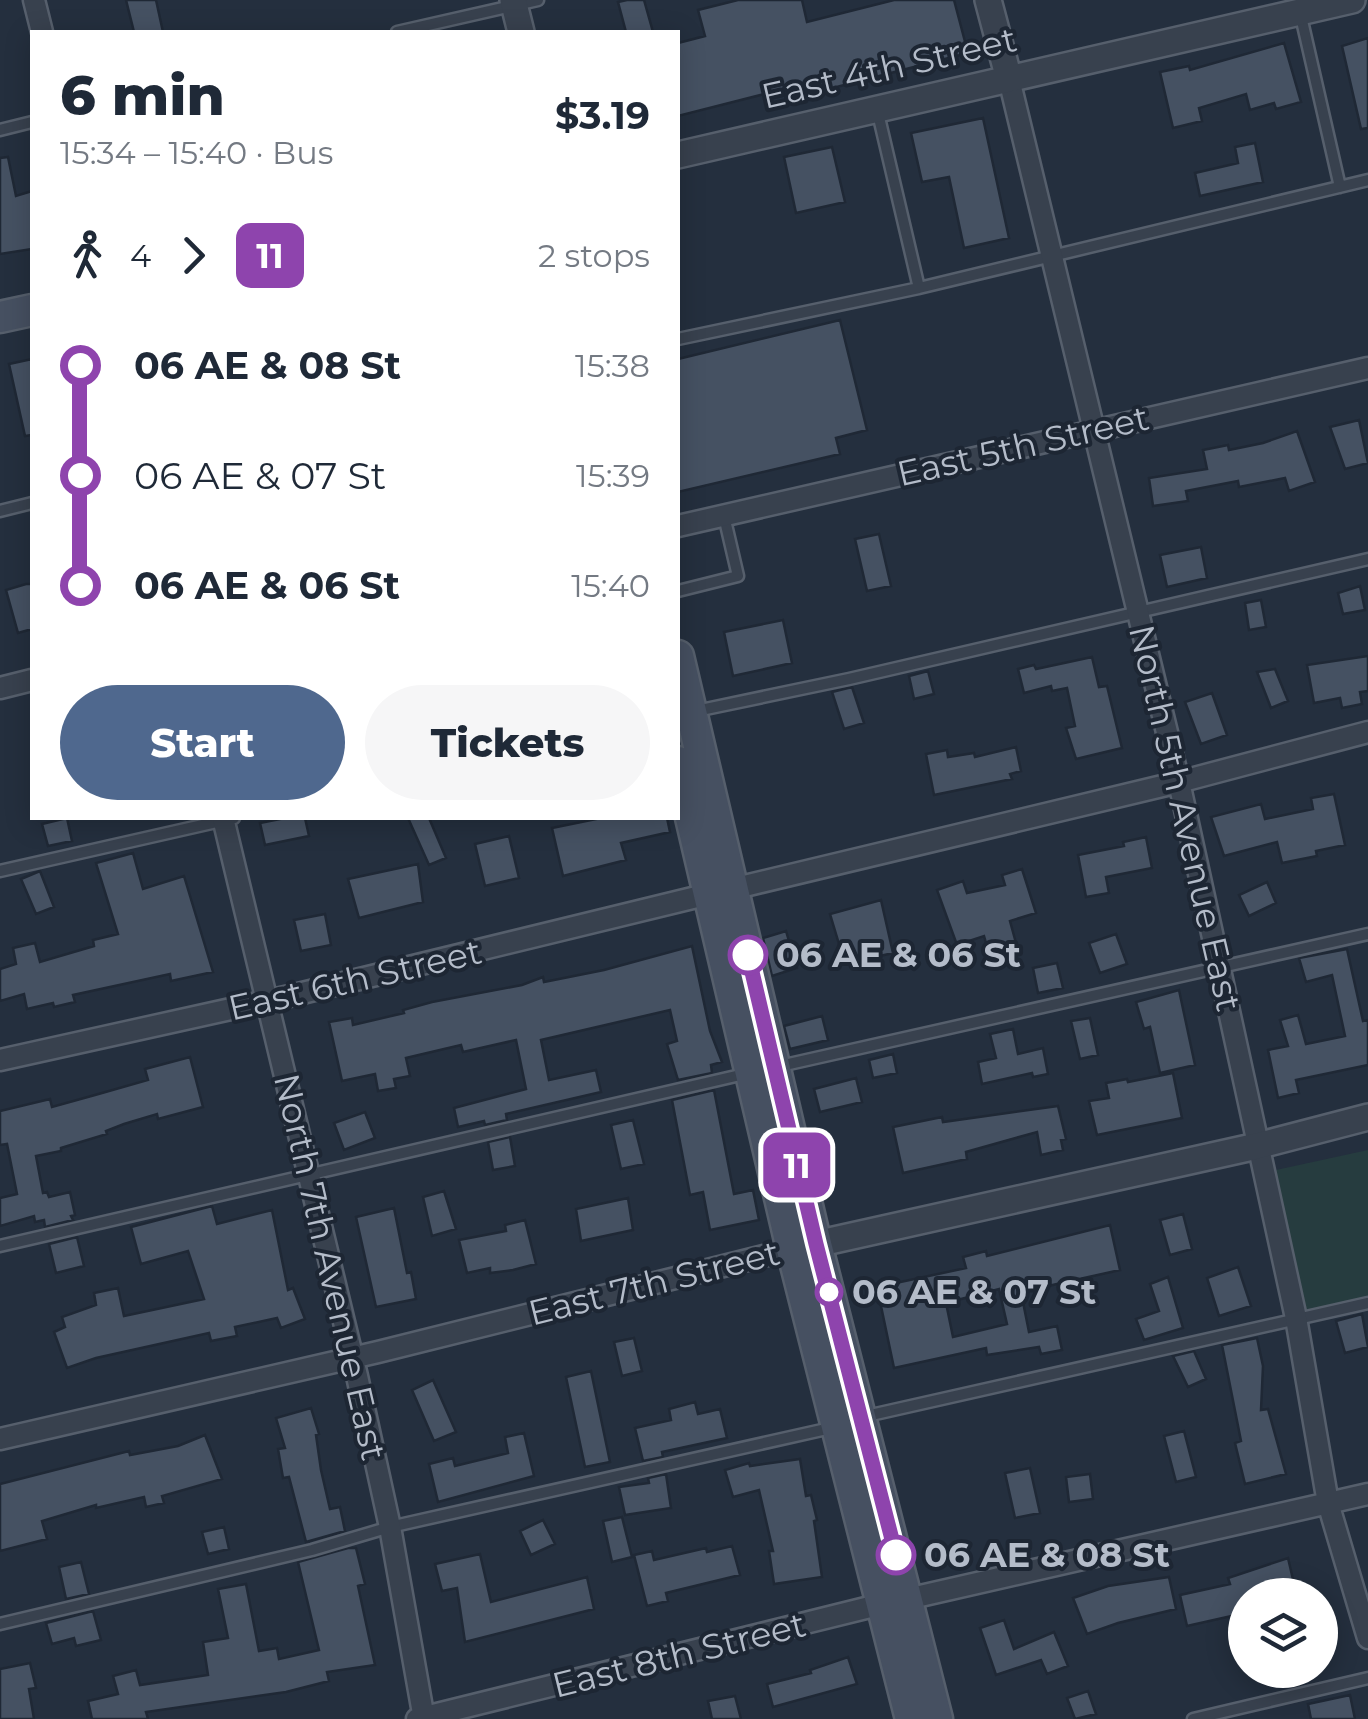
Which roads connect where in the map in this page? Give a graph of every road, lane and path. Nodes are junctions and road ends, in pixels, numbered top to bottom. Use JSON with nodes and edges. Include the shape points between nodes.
{"nodes":[{"id":1,"x":34,"y":0,"type":"edge"},
{"id":2,"x":988,"y":0,"type":"edge"},
{"id":3,"x":1352,"y":0,"type":"edge"},
{"id":4,"x":522,"y":2,"type":"edge"},
{"id":5,"x":1300,"y":12,"type":"junction"},
{"id":6,"x":42,"y":30,"type":"edge"},
{"id":7,"x":405,"y":30,"type":"edge"},
{"id":8,"x":521,"y":30,"type":"edge"},
{"id":9,"x":1009,"y":79,"type":"junction"},
{"id":10,"x":877,"y":109,"type":"junction"},
{"id":11,"x":30,"y":122,"type":"edge"},
{"id":12,"x":0,"y":130,"type":"edge"},
{"id":13,"x":680,"y":155,"type":"edge"},
{"id":14,"x":1368,"y":180,"type":"edge"},
{"id":15,"x":1340,"y":187,"type":"junction"},
{"id":16,"x":1051,"y":254,"type":"junction"},
{"id":17,"x":919,"y":288,"type":"junction"},
{"id":18,"x":30,"y":310,"type":"edge"},
{"id":19,"x":0,"y":317,"type":"edge"},
{"id":20,"x":680,"y":339,"type":"edge"},
{"id":21,"x":1368,"y":368,"type":"edge"},
{"id":22,"x":1094,"y":429,"type":"junction"},
{"id":23,"x":30,"y":504,"type":"edge"},
{"id":24,"x":0,"y":511,"type":"edge"},
{"id":25,"x":724,"y":516,"type":"junction"},
{"id":26,"x":680,"y":526,"type":"edge"},
{"id":27,"x":1368,"y":558,"type":"edge"},
{"id":28,"x":680,"y":591,"type":"edge"},
{"id":29,"x":1138,"y":612,"type":"junction"},
{"id":30,"x":680,"y":665,"type":"edge"},
{"id":31,"x":30,"y":680,"type":"edge"},
{"id":32,"x":0,"y":688,"type":"edge"},
{"id":33,"x":690,"y":712,"type":"junction"},
{"id":34,"x":1368,"y":732,"type":"edge"},
{"id":35,"x":680,"y":768,"type":"edge"},
{"id":36,"x":1179,"y":782,"type":"junction"},
{"id":37,"x":219,"y":820,"type":"edge"},
{"id":38,"x":227,"y":820,"type":"edge"},
{"id":39,"x":0,"y":872,"type":"edge"},
{"id":40,"x":720,"y":892,"type":"junction"},
{"id":41,"x":1368,"y":934,"type":"edge"},
{"id":42,"x":1219,"y":968,"type":"junction"},
{"id":43,"x":268,"y":1001,"type":"junction"},
{"id":44,"x":0,"y":1060,"type":"edge"},
{"id":45,"x":762,"y":1070,"type":"junction"},
{"id":46,"x":1368,"y":1117,"type":"edge"},
{"id":47,"x":1257,"y":1146,"type":"junction"},
{"id":48,"x":308,"y":1176,"type":"junction"},
{"id":49,"x":0,"y":1246,"type":"edge"},
{"id":50,"x":804,"y":1246,"type":"junction"},
{"id":51,"x":1368,"y":1303,"type":"edge"},
{"id":52,"x":1296,"y":1318,"type":"junction"},
{"id":53,"x":352,"y":1358,"type":"junction"},
{"id":54,"x":850,"y":1422,"type":"junction"},
{"id":55,"x":0,"y":1439,"type":"edge"},
{"id":56,"x":1368,"y":1494,"type":"edge"},
{"id":57,"x":1328,"y":1503,"type":"junction"},
{"id":58,"x":390,"y":1527,"type":"junction"},
{"id":59,"x":895,"y":1601,"type":"junction"},
{"id":60,"x":0,"y":1624,"type":"edge"},
{"id":61,"x":1368,"y":1638,"type":"edge"},
{"id":62,"x":1368,"y":1678,"type":"edge"},
{"id":63,"x":422,"y":1718,"type":"edge"},
{"id":64,"x":912,"y":1719,"type":"edge"},
{"id":65,"x":937,"y":1719,"type":"edge"},
{"id":66,"x":1193,"y":1719,"type":"edge"}],
"edges":[{"from":1,"to":6,"type":"street"},
{"from":2,"to":9,"type":"street","name":"North 5th Avenue East"},
{"from":3,"to":5,"type":"street","name":"East 4th Street"},
{"from":4,"to":7,"type":"lane"},
{"from":4,"to":8,"type":"street"},
{"from":5,"to":9,"type":"street","name":"East 4th Street"},
{"from":5,"to":15,"type":"lane"},
{"from":9,"to":10,"type":"street","name":"East 4th Street"},
{"from":9,"to":16,"type":"street","name":"North 5th Avenue East"},
{"from":10,"to":13,"type":"street","name":"East 4th Street"},
{"from":10,"to":17,"type":"lane"},
{"from":11,"to":12,"type":"lane"},
{"from":14,"to":15,"type":"lane"},
{"from":15,"to":16,"type":"lane"},
{"from":16,"to":17,"type":"lane"},
{"from":16,"to":22,"type":"street","name":"North 5th Avenue East"},
{"from":17,"to":20,"type":"lane"},
{"from":18,"to":19,"type":"main road"},
{"from":21,"to":22,"type":"street","name":"East 5th Street"},
{"from":22,"to":25,"type":"street","name":"East 5th Street"},
{"from":22,"to":29,"type":"street","name":"North 5th Avenue East"},
{"from":23,"to":24,"type":"lane"},
{"from":25,"to":26,"type":"street","name":"East 5th Street"},
{"from":25,"to":28,"type":"lane","via":[[738,576]]},
{"from":27,"to":29,"type":"lane"},
{"from":29,"to":33,"type":"lane"},
{"from":29,"to":36,"type":"street","name":"North 5th Avenue East"},
{"from":30,"to":33,"type":"main road"},
{"from":31,"to":32,"type":"street"},
{"from":33,"to":40,"type":"main road"},
{"from":34,"to":36,"type":"street","name":"East 6th Street"},
{"from":35,"to":40,"type":"main road"},
{"from":36,"to":40,"type":"street","name":"East 6th Street"},
{"from":36,"to":42,"type":"street","name":"North 5th Avenue East"},
{"from":37,"to":39,"type":"lane"},
{"from":38,"to":43,"type":"street","name":"North 7th Avenue East"},
{"from":40,"to":43,"type":"street","name":"East 6th Street"},
{"from":40,"to":45,"type":"main road"},
{"from":41,"to":42,"type":"lane"},
{"from":42,"to":45,"type":"lane"},
{"from":42,"to":47,"type":"street","name":"North 5th Avenue East"},
{"from":43,"to":44,"type":"street","name":"East 6th Street"},
{"from":43,"to":48,"type":"street","name":"North 7th Avenue East"},
{"from":45,"to":48,"type":"lane"},
{"from":45,"to":50,"type":"main road"},
{"from":46,"to":47,"type":"street","name":"East 7th Street"},
{"from":47,"to":50,"type":"street","name":"East 7th Street"},
{"from":47,"to":52,"type":"street","name":"North 5th Avenue East"},
{"from":48,"to":49,"type":"lane"},
{"from":48,"to":53,"type":"street","name":"North 7th Avenue East"},
{"from":50,"to":53,"type":"street","name":"East 7th Street"},
{"from":50,"to":54,"type":"main road"},
{"from":51,"to":52,"type":"lane"},
{"from":52,"to":54,"type":"lane"},
{"from":52,"to":57,"type":"street","name":"North 5th Avenue East"},
{"from":53,"to":55,"type":"street","name":"East 7th Street"},
{"from":53,"to":58,"type":"street","name":"North 7th Avenue East"},
{"from":54,"to":58,"type":"lane"},
{"from":54,"to":59,"type":"main road"},
{"from":56,"to":57,"type":"street","name":"East 8th Street"},
{"from":57,"to":59,"type":"street","name":"East 8th Street"},
{"from":57,"to":61,"type":"street","name":"North 5th Avenue East"},
{"from":58,"to":60,"type":"lane"},
{"from":58,"to":63,"type":"street","name":"North 7th Avenue East"},
{"from":59,"to":63,"type":"street","name":"East 8th Street"},
{"from":59,"to":64,"type":"main road"},
{"from":59,"to":65,"type":"main road"},
{"from":62,"to":66,"type":"lane"}]}
